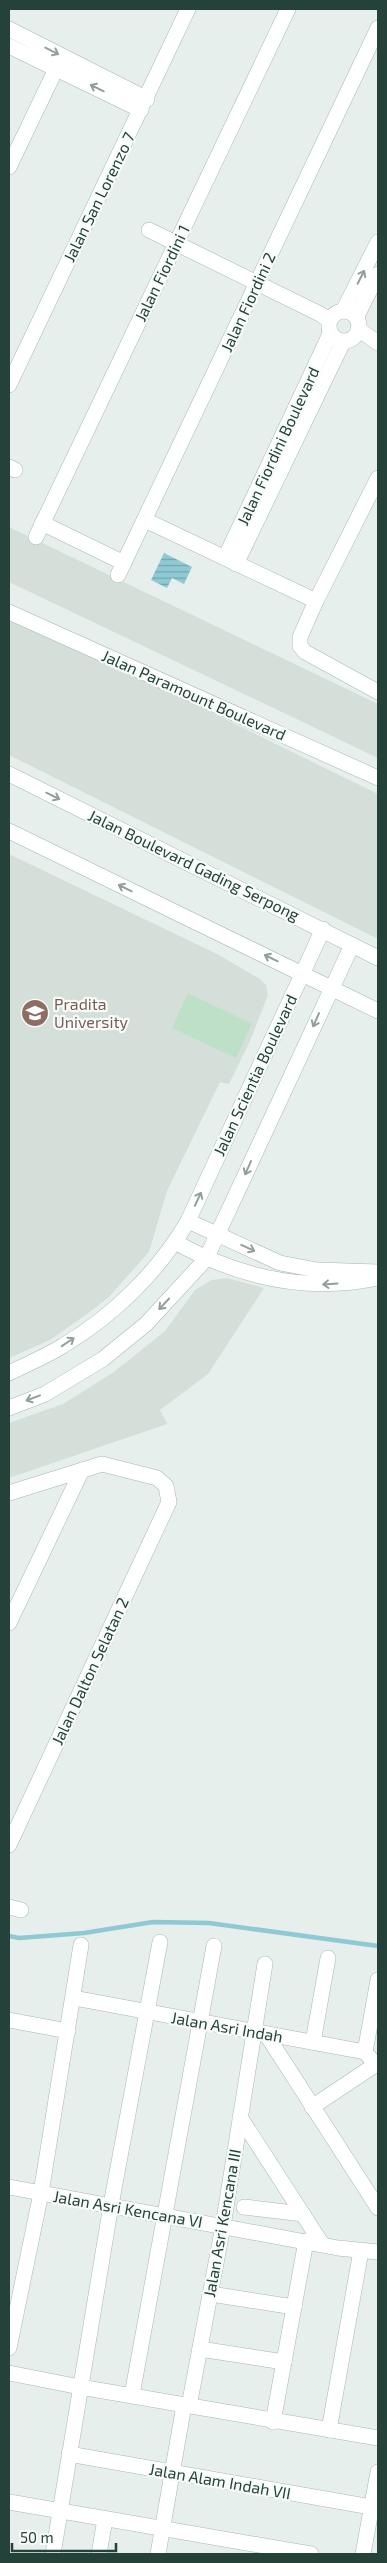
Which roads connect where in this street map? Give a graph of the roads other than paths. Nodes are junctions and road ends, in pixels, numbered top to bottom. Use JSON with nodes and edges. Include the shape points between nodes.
{"nodes":[{"id":1,"x":288,"y":9,"type":"edge"},
{"id":2,"x":185,"y":10,"type":"edge"},
{"id":3,"x":378,"y":28,"type":"edge"},
{"id":4,"x":10,"y":37,"type":"edge"},
{"id":5,"x":56,"y":69,"type":"junction"},
{"id":6,"x":144,"y":104,"type":"junction"},
{"id":7,"x":9,"y":167,"type":"edge"},
{"id":8,"x":149,"y":230,"type":"dead end"},
{"id":9,"x":378,"y":242,"type":"edge"},
{"id":10,"x":176,"y":243,"type":"junction"},
{"id":11,"x":378,"y":274,"type":"edge"},
{"id":12,"x":258,"y":283,"type":"junction"},
{"id":13,"x":341,"y":324,"type":"junction"},
{"id":14,"x":375,"y":341,"type":"edge"},
{"id":15,"x":9,"y":385,"type":"edge"},
{"id":16,"x":378,"y":478,"type":"edge"},
{"id":17,"x":145,"y":520,"type":"junction"},
{"id":18,"x":231,"y":561,"type":"junction"},
{"id":19,"x":121,"y":569,"type":"joint"},
{"id":20,"x":316,"y":602,"type":"junction"},
{"id":21,"x":9,"y":612,"type":"edge"},
{"id":22,"x":376,"y":686,"type":"edge"},
{"id":23,"x":9,"y":774,"type":"edge"},
{"id":24,"x":378,"y":778,"type":"edge"},
{"id":25,"x":9,"y":832,"type":"edge"},
{"id":26,"x":323,"y":929,"type":"junction"},
{"id":27,"x":352,"y":944,"type":"junction"},
{"id":28,"x":378,"y":958,"type":"edge"},
{"id":29,"x":302,"y":973,"type":"junction"},
{"id":30,"x":331,"y":987,"type":"junction"},
{"id":31,"x":378,"y":1011,"type":"edge"},
{"id":32,"x":188,"y":1221,"type":"junction"},
{"id":33,"x":218,"y":1234,"type":"junction"},
{"id":34,"x":176,"y":1242,"type":"junction"},
{"id":35,"x":206,"y":1259,"type":"junction"},
{"id":36,"x":378,"y":1272,"type":"edge"},
{"id":37,"x":378,"y":1278,"type":"edge"},
{"id":38,"x":9,"y":1372,"type":"edge"},
{"id":39,"x":9,"y":1408,"type":"edge"},
{"id":40,"x":82,"y":1470,"type":"junction"},
{"id":41,"x":9,"y":1493,"type":"edge"},
{"id":42,"x":9,"y":1623,"type":"edge"},
{"id":43,"x":9,"y":1844,"type":"edge"},
{"id":44,"x":160,"y":1942,"type":"dead end"},
{"id":45,"x":81,"y":1945,"type":"dead end"},
{"id":46,"x":214,"y":1946,"type":"dead end"},
{"id":47,"x":328,"y":1958,"type":"dead end"},
{"id":48,"x":265,"y":1964,"type":"dead end"},
{"id":49,"x":378,"y":1980,"type":"edge"},
{"id":50,"x":74,"y":1998,"type":"junction"},
{"id":51,"x":146,"y":2009,"type":"junction"},
{"id":52,"x":9,"y":2020,"type":"edge"},
{"id":53,"x":200,"y":2023,"type":"junction"},
{"id":54,"x":68,"y":2032,"type":"junction"},
{"id":55,"x":258,"y":2033,"type":"junction"},
{"id":56,"x":313,"y":2042,"type":"junction"},
{"id":57,"x":365,"y":2052,"type":"junction"},
{"id":58,"x":377,"y":2064,"type":"edge"},
{"id":59,"x":312,"y":2107,"type":"junction"},
{"id":60,"x":240,"y":2117,"type":"junction"},
{"id":61,"x":9,"y":2187,"type":"edge"},
{"id":62,"x":33,"y":2192,"type":"junction"},
{"id":63,"x":111,"y":2205,"type":"junction"},
{"id":64,"x":244,"y":2207,"type":"dead end"},
{"id":65,"x":378,"y":2208,"type":"edge"},
{"id":66,"x":303,"y":2214,"type":"junction"},
{"id":67,"x":165,"y":2220,"type":"junction"},
{"id":68,"x":223,"y":2226,"type":"junction"},
{"id":69,"x":306,"y":2241,"type":"junction"},
{"id":70,"x":322,"y":2244,"type":"junction"},
{"id":71,"x":361,"y":2251,"type":"junction"},
{"id":72,"x":378,"y":2252,"type":"edge"},
{"id":73,"x":211,"y":2294,"type":"junction"},
{"id":74,"x":294,"y":2307,"type":"junction"},
{"id":75,"x":9,"y":2348,"type":"edge"},
{"id":76,"x":200,"y":2349,"type":"junction"},
{"id":77,"x":284,"y":2362,"type":"junction"},
{"id":78,"x":9,"y":2373,"type":"edge"},
{"id":79,"x":80,"y":2387,"type":"junction"},
{"id":80,"x":132,"y":2395,"type":"junction"},
{"id":81,"x":187,"y":2406,"type":"junction"},
{"id":82,"x":274,"y":2417,"type":"junction"},
{"id":83,"x":329,"y":2430,"type":"junction"},
{"id":84,"x":378,"y":2438,"type":"edge"},
{"id":85,"x":69,"y":2454,"type":"junction"},
{"id":86,"x":378,"y":2472,"type":"edge"},
{"id":87,"x":173,"y":2474,"type":"junction"},
{"id":88,"x":9,"y":2502,"type":"edge"},
{"id":89,"x":371,"y":2507,"type":"junction"},
{"id":90,"x":60,"y":2511,"type":"junction"},
{"id":91,"x":105,"y":2519,"type":"junction"},
{"id":92,"x":162,"y":2530,"type":"junction"},
{"id":93,"x":366,"y":2551,"type":"edge"},
{"id":94,"x":53,"y":2554,"type":"edge"},
{"id":95,"x":99,"y":2554,"type":"edge"},
{"id":96,"x":158,"y":2554,"type":"edge"},
{"id":97,"x":311,"y":2554,"type":"edge"}],
"edges":[{"from":1,"to":10,"type":"street","name":"Jalan Fiordini 1"},
{"from":2,"to":6,"type":"street","name":"Jalan San Lorenzo 7"},
{"from":3,"to":12,"type":"street","name":"Jalan Fiordini 2"},
{"from":4,"to":5,"type":"street"},
{"from":4,"to":6,"type":"street","one_way":true},
{"from":6,"to":5,"type":"street","one_way":true},
{"from":5,"to":7,"type":"street"},
{"from":6,"to":15,"type":"street","name":"Jalan San Lorenzo 7"},
{"from":8,"to":10,"type":"street"},
{"from":13,"to":9,"type":"street","name":"Jalan Fiordini Boulevard","one_way":true},
{"from":10,"to":12,"type":"street"},
{"from":10,"to":19,"type":"street","name":"Jalan Fiordini 1","via":[[39,530]]},
{"from":11,"to":13,"type":"street","name":"Jalan Fiordini Boulevard"},
{"from":12,"to":13,"type":"street"},
{"from":12,"to":17,"type":"street","name":"Jalan Fiordini 2"},
{"from":13,"to":14,"type":"street"},
{"from":13,"to":18,"type":"street","name":"Jalan Fiordini Boulevard"},
{"from":16,"to":20,"type":"street"},
{"from":17,"to":18,"type":"street"},
{"from":17,"to":19,"type":"street","name":"Jalan Fiordini 2"},
{"from":18,"to":20,"type":"street"},
{"from":20,"to":22,"type":"street","via":[[300,637],[300,646],[305,652]]},
{"from":21,"to":24,"type":"street","name":"Jalan Paramount Boulevard"},
{"from":23,"to":26,"type":"street","name":"Jalan Boulevard Gading Serpong","one_way":true},
{"from":29,"to":25,"type":"street","one_way":true},
{"from":26,"to":27,"type":"street","name":"Jalan Boulevard Gading Serpong"},
{"from":26,"to":29,"type":"street","name":"Jalan Scientia Boulevard"},
{"from":27,"to":28,"type":"street","name":"Jalan Boulevard Gading Serpong"},
{"from":27,"to":30,"type":"street","name":"Jalan Scientia Boulevard"},
{"from":29,"to":30,"type":"street"},
{"from":32,"to":29,"type":"street","name":"Jalan Scientia Boulevard","one_way":true},
{"from":30,"to":31,"type":"street"},
{"from":30,"to":33,"type":"street","name":"Jalan Scientia Boulevard","one_way":true},
{"from":32,"to":33,"type":"street"},
{"from":32,"to":34,"type":"street","name":"Jalan Scientia Boulevard"},
{"from":33,"to":35,"type":"street","name":"Jalan Scientia Boulevard"},
{"from":33,"to":36,"type":"street","one_way":true,"via":[[280,1263],[317,1270]]},
{"from":34,"to":35,"type":"street"},
{"from":38,"to":34,"type":"street","name":"Jalan Scientia Boulevard","one_way":true,"via":[[64,1346],[123,1304]]},
{"from":37,"to":35,"type":"street","one_way":true,"via":[[316,1285],[276,1281]]},
{"from":35,"to":39,"type":"street","name":"Jalan Scientia Boulevard","one_way":true,"via":[[146,1324],[103,1359],[45,1394]]},
{"from":40,"to":41,"type":"street"},
{"from":40,"to":42,"type":"street"},
{"from":40,"to":43,"type":"street","name":"Jalan Dalton Selatan 2","via":[[102,1464],[157,1478],[166,1486],[169,1496],[165,1512]]},
{"from":44,"to":51,"type":"street"},
{"from":45,"to":50,"type":"street"},
{"from":46,"to":53,"type":"street"},
{"from":47,"to":56,"type":"street"},
{"from":48,"to":55,"type":"street","name":"Jalan Asri Kencana III"},
{"from":49,"to":57,"type":"street"},
{"from":50,"to":51,"type":"street","name":"Jalan Asri Indah"},
{"from":50,"to":54,"type":"street"},
{"from":51,"to":53,"type":"street","name":"Jalan Asri Indah"},
{"from":51,"to":63,"type":"street"},
{"from":52,"to":54,"type":"street"},
{"from":53,"to":55,"type":"street","name":"Jalan Asri Indah"},
{"from":53,"to":67,"type":"street"},
{"from":54,"to":62,"type":"street"},
{"from":55,"to":56,"type":"street","name":"Jalan Asri Indah"},
{"from":55,"to":59,"type":"street"},
{"from":55,"to":60,"type":"street","name":"Jalan Asri Kencana III"},
{"from":56,"to":57,"type":"street","name":"Jalan Asri Indah"},
{"from":57,"to":58,"type":"street"},
{"from":58,"to":59,"type":"street"},
{"from":59,"to":65,"type":"street"},
{"from":60,"to":66,"type":"street"},
{"from":60,"to":68,"type":"street","name":"Jalan Asri Kencana III"},
{"from":61,"to":62,"type":"street","name":"Jalan Asri Kencana VI"},
{"from":62,"to":63,"type":"street","name":"Jalan Asri Kencana VI"},
{"from":62,"to":75,"type":"street"},
{"from":63,"to":67,"type":"street","name":"Jalan Asri Kencana VI"},
{"from":63,"to":79,"type":"street"},
{"from":64,"to":66,"type":"street"},
{"from":66,"to":70,"type":"street"},
{"from":67,"to":68,"type":"street","name":"Jalan Asri Kencana VI"},
{"from":67,"to":80,"type":"street"},
{"from":68,"to":69,"type":"street","name":"Jalan Asri Kencana VI"},
{"from":68,"to":73,"type":"street","name":"Jalan Asri Kencana III"},
{"from":69,"to":70,"type":"street","name":"Jalan Asri Kencana VI"},
{"from":69,"to":74,"type":"street"},
{"from":70,"to":71,"type":"street","name":"Jalan Asri Kencana VI"},
{"from":71,"to":72,"type":"street","name":"Jalan Asri Kencana VI"},
{"from":71,"to":83,"type":"street"},
{"from":73,"to":74,"type":"street"},
{"from":73,"to":76,"type":"street","name":"Jalan Asri Kencana III"},
{"from":74,"to":77,"type":"street"},
{"from":76,"to":77,"type":"street"},
{"from":76,"to":81,"type":"street","name":"Jalan Asri Kencana III"},
{"from":77,"to":82,"type":"street"},
{"from":78,"to":79,"type":"street"},
{"from":79,"to":80,"type":"street"},
{"from":79,"to":85,"type":"street"},
{"from":80,"to":81,"type":"street"},
{"from":81,"to":82,"type":"street"},
{"from":81,"to":87,"type":"street","name":"Jalan Asri Kencana III"},
{"from":82,"to":83,"type":"street"},
{"from":83,"to":84,"type":"street"},
{"from":85,"to":87,"type":"street","name":"Jalan Alam Indah VII"},
{"from":85,"to":90,"type":"street"},
{"from":86,"to":89,"type":"street"},
{"from":87,"to":89,"type":"street","name":"Jalan Alam Indah VII"},
{"from":87,"to":92,"type":"street","name":"Jalan Asri Kencana III"},
{"from":88,"to":90,"type":"street"},
{"from":89,"to":93,"type":"street"},
{"from":90,"to":91,"type":"street"},
{"from":90,"to":94,"type":"street"},
{"from":91,"to":92,"type":"street"},
{"from":91,"to":95,"type":"street"},
{"from":92,"to":96,"type":"street","name":"Jalan Asri Kencana III"},
{"from":92,"to":97,"type":"street"}]}
